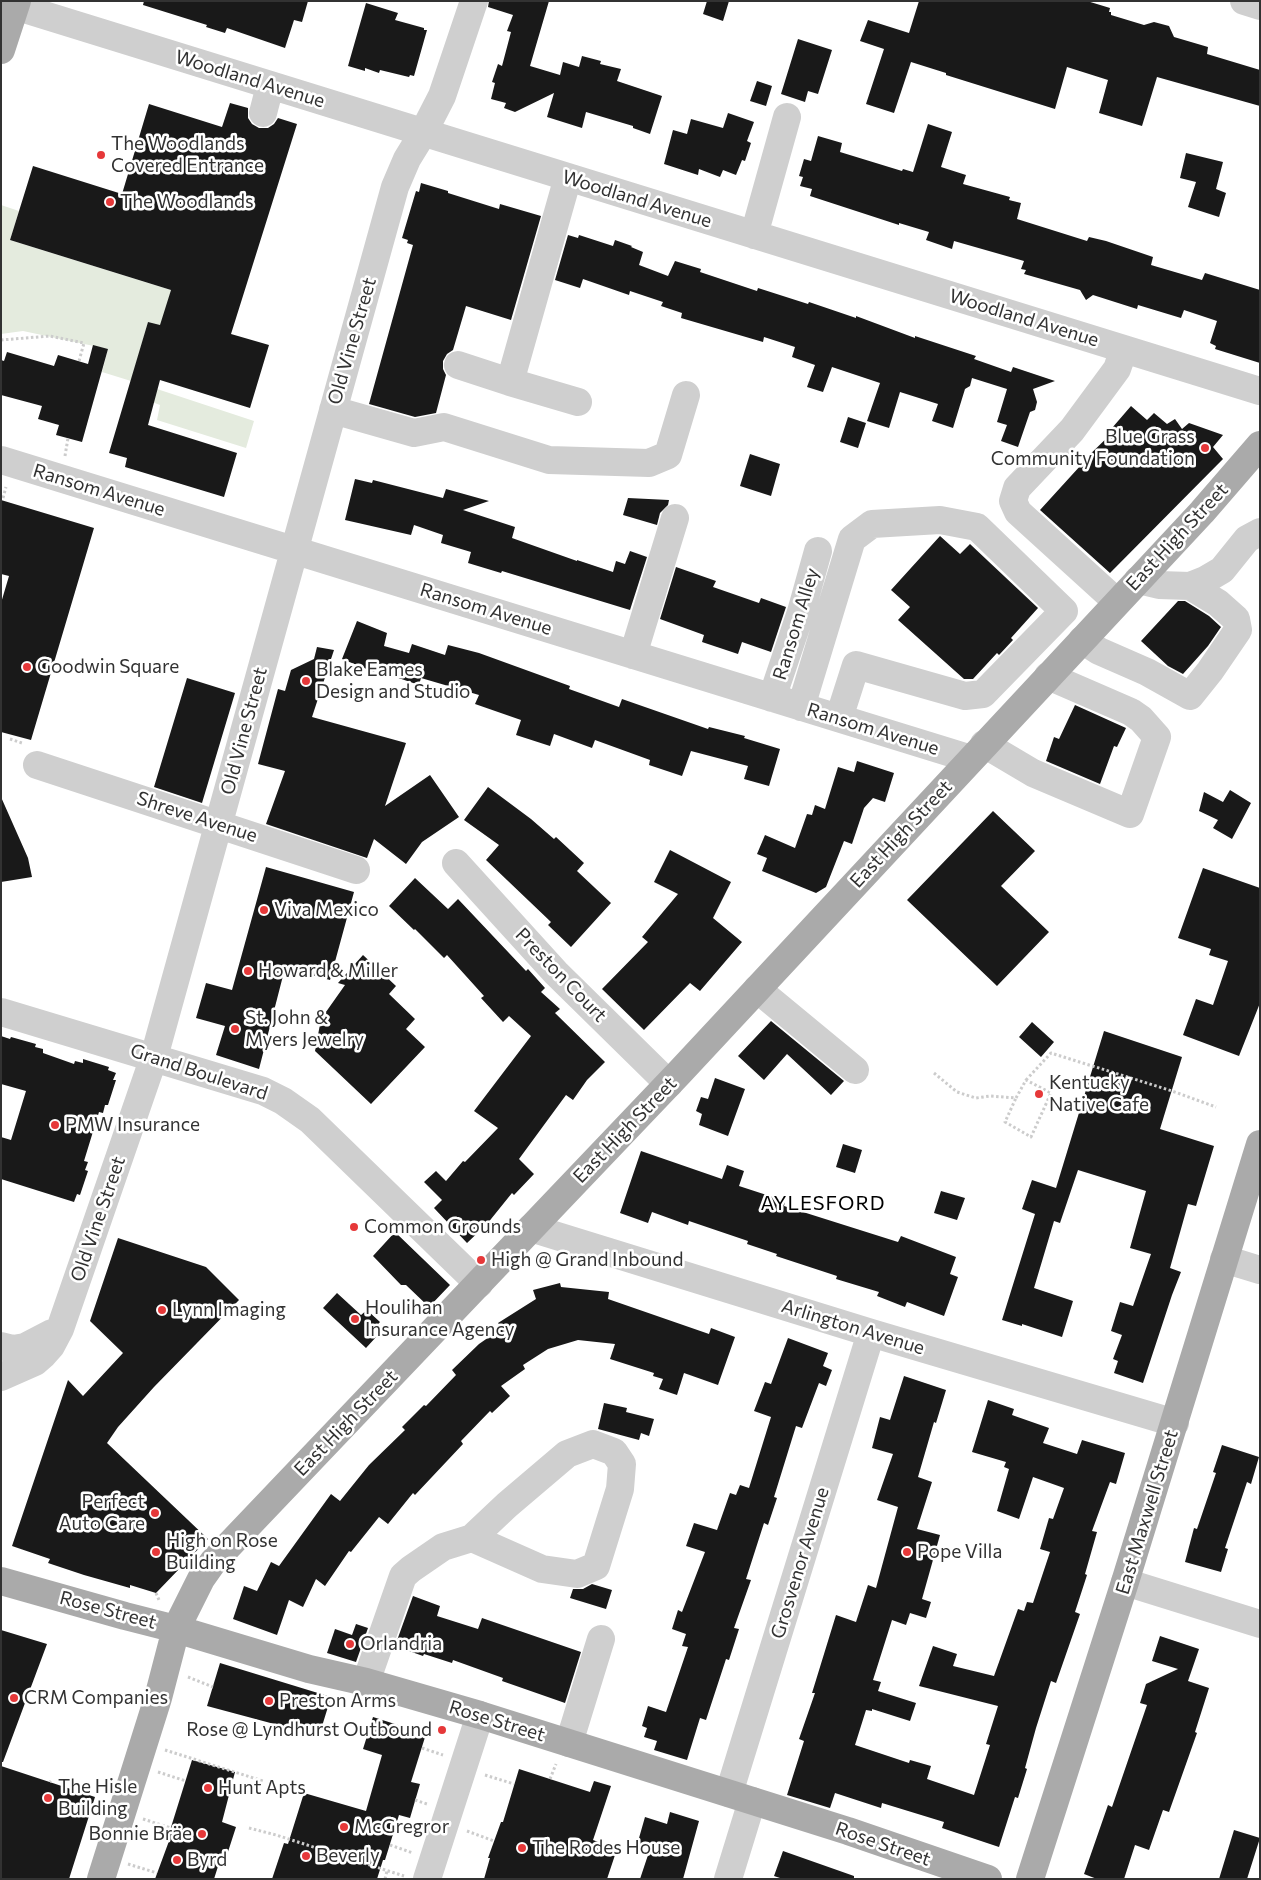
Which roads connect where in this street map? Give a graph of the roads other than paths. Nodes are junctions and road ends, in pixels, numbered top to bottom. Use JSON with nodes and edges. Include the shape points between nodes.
{"nodes":[{"id":1,"x":474,"y":1,"type":"edge"},
{"id":2,"x":1244,"y":1,"type":"edge"},
{"id":3,"x":16,"y":4,"type":"edge"},
{"id":4,"x":1260,"y":6,"type":"edge"},
{"id":5,"x":1,"y":50,"type":"edge"},
{"id":6,"x":270,"y":86,"type":"junction"},
{"id":7,"x":263,"y":113,"type":"dead end"},
{"id":8,"x":787,"y":117,"type":"dead end"},
{"id":9,"x":423,"y":133,"type":"junction"},
{"id":10,"x":568,"y":177,"type":"junction"},
{"id":11,"x":754,"y":235,"type":"junction"},
{"id":12,"x":1124,"y":349,"type":"junction"},
{"id":13,"x":458,"y":365,"type":"dead end"},
{"id":14,"x":510,"y":382,"type":"junction"},
{"id":15,"x":1260,"y":391,"type":"edge"},
{"id":16,"x":686,"y":395,"type":"dead end"},
{"id":17,"x":578,"y":402,"type":"dead end"},
{"id":18,"x":333,"y":410,"type":"junction"},
{"id":19,"x":1260,"y":445,"type":"edge"},
{"id":20,"x":1,"y":460,"type":"edge"},
{"id":21,"x":675,"y":518,"type":"dead end"},
{"id":22,"x":1260,"y":532,"type":"edge"},
{"id":23,"x":294,"y":550,"type":"junction"},
{"id":24,"x":818,"y":551,"type":"dead end"},
{"id":25,"x":1138,"y":580,"type":"junction"},
{"id":26,"x":1190,"y":586,"type":"junction"},
{"id":27,"x":1117,"y":602,"type":"junction"},
{"id":28,"x":1082,"y":640,"type":"junction"},
{"id":29,"x":633,"y":655,"type":"junction"},
{"id":30,"x":1048,"y":676,"type":"junction"},
{"id":31,"x":772,"y":698,"type":"junction"},
{"id":32,"x":801,"y":707,"type":"junction"},
{"id":33,"x":839,"y":718,"type":"junction"},
{"id":34,"x":977,"y":752,"type":"junction"},
{"id":35,"x":37,"y":765,"type":"dead end"},
{"id":36,"x":218,"y":824,"type":"junction"},
{"id":37,"x":456,"y":863,"type":"dead end"},
{"id":38,"x":356,"y":870,"type":"dead end"},
{"id":39,"x":757,"y":989,"type":"junction"},
{"id":40,"x":1,"y":1012,"type":"edge"},
{"id":41,"x":154,"y":1057,"type":"junction"},
{"id":42,"x":855,"y":1070,"type":"dead end"},
{"id":43,"x":669,"y":1084,"type":"junction"},
{"id":44,"x":1260,"y":1144,"type":"edge"},
{"id":45,"x":531,"y":1228,"type":"junction"},
{"id":46,"x":1224,"y":1259,"type":"junction"},
{"id":47,"x":1260,"y":1270,"type":"edge"},
{"id":48,"x":479,"y":1284,"type":"junction"},
{"id":49,"x":60,"y":1329,"type":"junction"},
{"id":50,"x":871,"y":1333,"type":"junction"},
{"id":51,"x":1,"y":1346,"type":"edge"},
{"id":52,"x":1,"y":1377,"type":"edge"},
{"id":53,"x":1175,"y":1423,"type":"junction"},
{"id":54,"x":472,"y":1538,"type":"junction"},
{"id":55,"x":1,"y":1580,"type":"edge"},
{"id":56,"x":1125,"y":1582,"type":"junction"},
{"id":57,"x":1260,"y":1624,"type":"edge"},
{"id":58,"x":176,"y":1629,"type":"junction"},
{"id":59,"x":601,"y":1639,"type":"dead end"},
{"id":60,"x":366,"y":1682,"type":"junction"},
{"id":61,"x":480,"y":1715,"type":"junction"},
{"id":62,"x":562,"y":1754,"type":"junction"},
{"id":63,"x":741,"y":1797,"type":"junction"},
{"id":64,"x":422,"y":1866,"type":"edge"},
{"id":65,"x":101,"y":1879,"type":"edge"},
{"id":66,"x":728,"y":1879,"type":"edge"},
{"id":67,"x":988,"y":1879,"type":"edge"},
{"id":68,"x":1030,"y":1879,"type":"edge"}],
"edges":[{"from":1,"to":9,"type":"street","name":"Old Vine Street","via":[[442,96]]},
{"from":2,"to":4,"type":"street"},
{"from":3,"to":5,"type":"main road"},
{"from":3,"to":6,"type":"street","name":"Woodland Avenue"},
{"from":6,"to":7,"type":"street"},
{"from":6,"to":9,"type":"street","name":"Woodland Avenue"},
{"from":8,"to":11,"type":"street"},
{"from":9,"to":10,"type":"street","name":"Woodland Avenue"},
{"from":9,"to":18,"type":"street","name":"Old Vine Street","via":[[395,187]]},
{"from":10,"to":11,"type":"street","name":"Woodland Avenue"},
{"from":10,"to":14,"type":"street"},
{"from":11,"to":12,"type":"street","name":"Woodland Avenue"},
{"from":12,"to":15,"type":"street","name":"Woodland Avenue"},
{"from":12,"to":27,"type":"street","via":[[1116,369],[1077,423],[1018,488],[1013,501],[1018,512]]},
{"from":13,"to":14,"type":"street"},
{"from":14,"to":17,"type":"street"},
{"from":16,"to":18,"type":"street","via":[[668,455],[649,463],[549,460],[444,427],[414,433]]},
{"from":18,"to":23,"type":"street","name":"Old Vine Street"},
{"from":19,"to":25,"type":"main road","name":"East High Street"},
{"from":20,"to":23,"type":"street","name":"Ransom Avenue"},
{"from":21,"to":29,"type":"street"},
{"from":22,"to":26,"type":"street","via":[[1247,539],[1222,570]]},
{"from":23,"to":29,"type":"street","name":"Ransom Avenue"},
{"from":23,"to":36,"type":"street","name":"Old Vine Street"},
{"from":24,"to":31,"type":"street","name":"Ransom Alley"},
{"from":25,"to":26,"type":"street","via":[[1159,585]]},
{"from":25,"to":27,"type":"main road","name":"East High Street"},
{"from":26,"to":28,"type":"street","via":[[1218,603],[1236,619],[1238,630],[1190,696]]},
{"from":27,"to":28,"type":"main road","name":"East High Street"},
{"from":28,"to":30,"type":"main road","name":"East High Street"},
{"from":29,"to":31,"type":"street","name":"Ransom Avenue"},
{"from":30,"to":34,"type":"main road","name":"East High Street"},
{"from":30,"to":34,"type":"street","name":"Ransom Avenue","via":[[1131,712],[1156,737],[1130,814]]},
{"from":31,"to":32,"type":"street","name":"Ransom Avenue"},
{"from":32,"to":33,"type":"street","name":"Ransom Avenue"},
{"from":32,"to":33,"type":"street","via":[[852,539],[872,524],[940,520],[977,527],[1064,611],[983,694],[965,696],[856,665]]},
{"from":33,"to":34,"type":"street","name":"Ransom Avenue"},
{"from":34,"to":39,"type":"main road","name":"East High Street"},
{"from":35,"to":36,"type":"street","name":"Shreve Avenue"},
{"from":36,"to":38,"type":"street","name":"Shreve Avenue"},
{"from":36,"to":41,"type":"street","name":"Old Vine Street"},
{"from":37,"to":43,"type":"street","name":"Preston Court","via":[[556,973]]},
{"from":39,"to":42,"type":"street"},
{"from":39,"to":43,"type":"main road","name":"East High Street"},
{"from":40,"to":41,"type":"street","name":"Grand Boulevard"},
{"from":41,"to":48,"type":"street","name":"Grand Boulevard","via":[[263,1090],[283,1101],[310,1120]]},
{"from":41,"to":49,"type":"street","name":"Old Vine Street"},
{"from":43,"to":45,"type":"main road","name":"East High Street"},
{"from":44,"to":46,"type":"main road","name":"East Maxwell Street"},
{"from":45,"to":48,"type":"main road","name":"East High Street"},
{"from":45,"to":50,"type":"street","name":"Arlington Avenue"},
{"from":46,"to":47,"type":"street"},
{"from":46,"to":53,"type":"main road","name":"East Maxwell Street"},
{"from":48,"to":58,"type":"main road","name":"East High Street","via":[[213,1562]]},
{"from":49,"to":51,"type":"street","via":[[25,1347]]},
{"from":49,"to":52,"type":"street","name":"Old Vine Street","via":[[35,1362]]},
{"from":50,"to":53,"type":"street","name":"Arlington Avenue"},
{"from":50,"to":63,"type":"street","name":"Grosvenor Avenue"},
{"from":53,"to":56,"type":"main road","name":"East Maxwell Street"},
{"from":54,"to":54,"type":"street","via":[[567,1454],[593,1444],[614,1452],[622,1464],[620,1489],[596,1566],[577,1574],[542,1569]]},
{"from":54,"to":60,"type":"street","via":[[443,1547],[403,1576]]},
{"from":55,"to":58,"type":"main road","name":"Rose Street"},
{"from":56,"to":57,"type":"street"},
{"from":56,"to":68,"type":"main road","name":"East Maxwell Street"},
{"from":58,"to":60,"type":"main road","name":"Rose Street","via":[[309,1669]]},
{"from":58,"to":65,"type":"main road","name":"East High Street","via":[[158,1698]]},
{"from":59,"to":62,"type":"street"},
{"from":60,"to":61,"type":"main road","name":"Rose Street"},
{"from":61,"to":62,"type":"main road","name":"Rose Street"},
{"from":61,"to":64,"type":"street","via":[[455,1762]]},
{"from":62,"to":63,"type":"main road","name":"Rose Street"},
{"from":63,"to":66,"type":"street","name":"Grosvenor Avenue"},
{"from":63,"to":67,"type":"main road","name":"Rose Street"}]}
